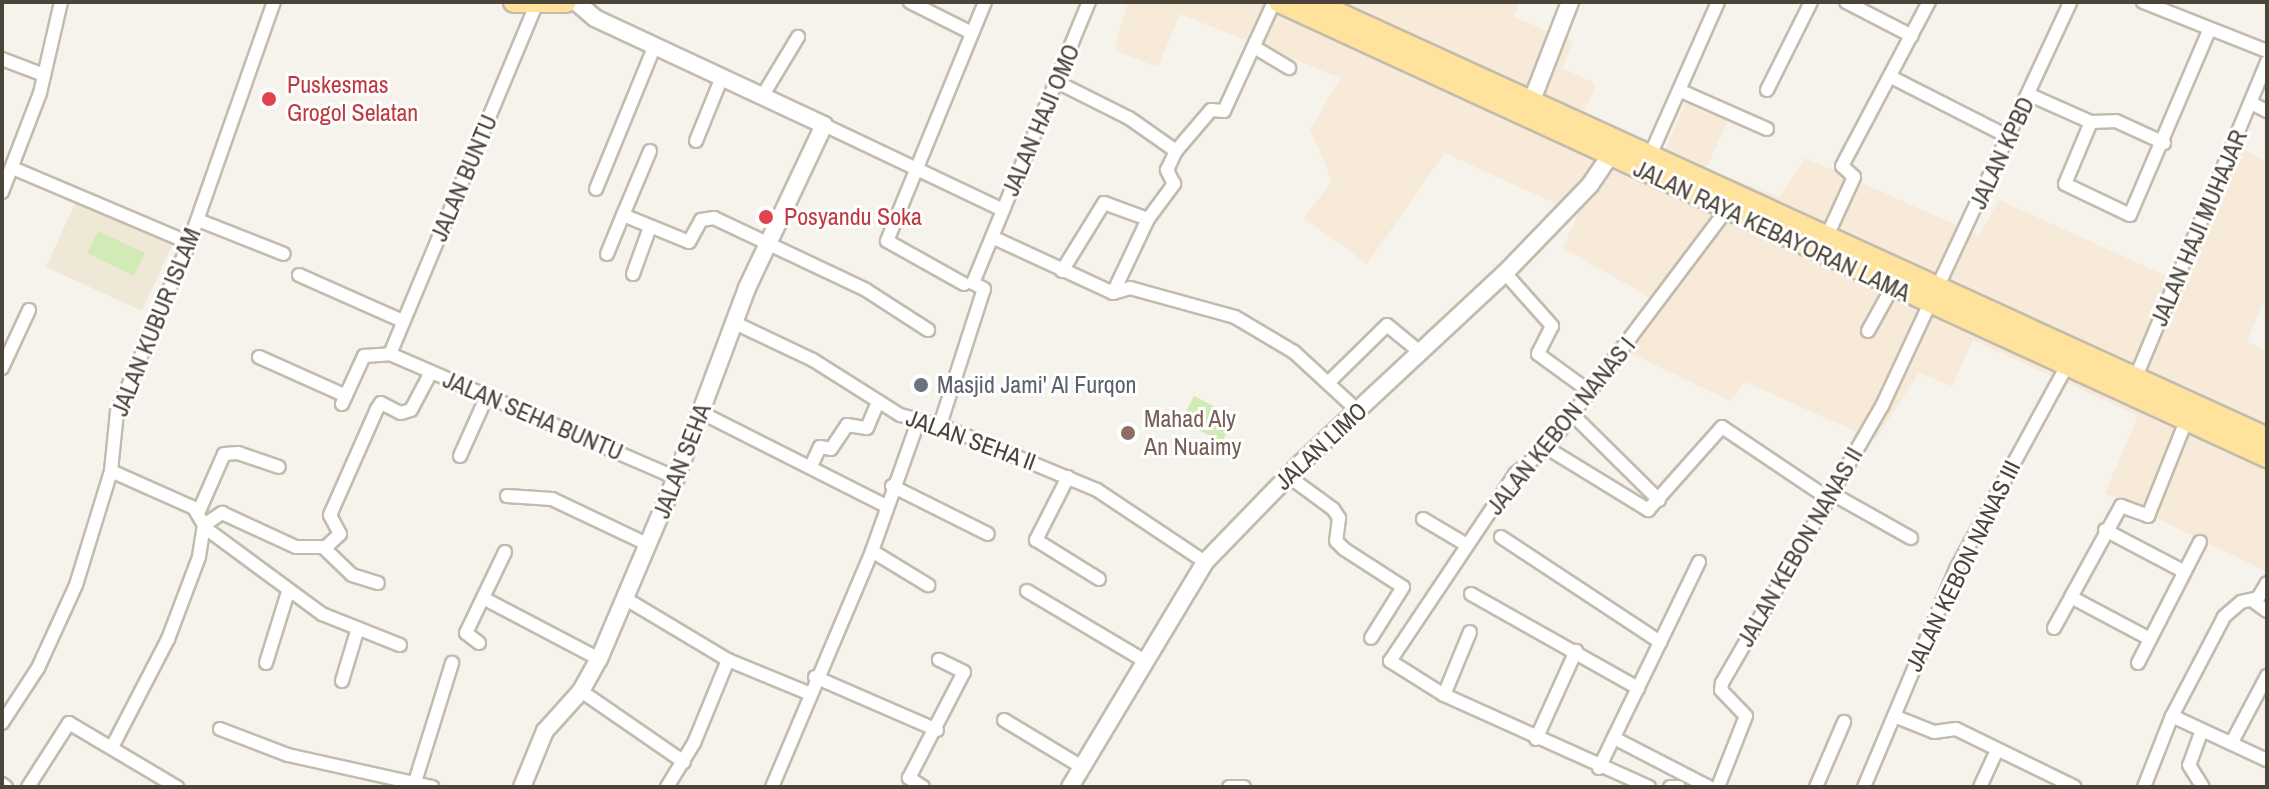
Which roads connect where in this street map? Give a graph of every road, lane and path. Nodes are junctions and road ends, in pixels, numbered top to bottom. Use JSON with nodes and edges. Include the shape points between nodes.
{"nodes":[{"id":1,"x":61,"y":2,"type":"edge"},
{"id":2,"x":274,"y":2,"type":"edge"},
{"id":3,"x":514,"y":2,"type":"edge"},
{"id":4,"x":566,"y":2,"type":"edge"},
{"id":5,"x":576,"y":2,"type":"edge"},
{"id":6,"x":910,"y":2,"type":"edge"},
{"id":7,"x":985,"y":2,"type":"edge"},
{"id":8,"x":1089,"y":2,"type":"edge"},
{"id":9,"x":1276,"y":2,"type":"edge"},
{"id":10,"x":1570,"y":2,"type":"edge"},
{"id":11,"x":1718,"y":2,"type":"edge"},
{"id":12,"x":1811,"y":2,"type":"edge"},
{"id":13,"x":1846,"y":2,"type":"edge"},
{"id":14,"x":1929,"y":2,"type":"edge"},
{"id":15,"x":2070,"y":2,"type":"edge"},
{"id":16,"x":2143,"y":2,"type":"edge"},
{"id":17,"x":537,"y":3,"type":"edge"},
{"id":18,"x":1323,"y":12,"type":"edge"},
{"id":19,"x":2209,"y":31,"type":"junction"},
{"id":20,"x":972,"y":33,"type":"junction"},
{"id":21,"x":1912,"y":36,"type":"junction"},
{"id":22,"x":798,"y":37,"type":"dead end"},
{"id":23,"x":655,"y":45,"type":"junction"},
{"id":24,"x":1254,"y":47,"type":"junction"},
{"id":25,"x":2267,"y":51,"type":"edge"},
{"id":26,"x":2,"y":59,"type":"edge"},
{"id":27,"x":2267,"y":62,"type":"edge"},
{"id":28,"x":1289,"y":68,"type":"dead end"},
{"id":29,"x":44,"y":75,"type":"junction"},
{"id":30,"x":722,"y":77,"type":"junction"},
{"id":31,"x":1891,"y":77,"type":"junction"},
{"id":32,"x":1057,"y":82,"type":"junction"},
{"id":33,"x":1767,"y":90,"type":"dead end"},
{"id":34,"x":1681,"y":91,"type":"junction"},
{"id":35,"x":763,"y":95,"type":"junction"},
{"id":36,"x":2030,"y":95,"type":"junction"},
{"id":37,"x":2251,"y":103,"type":"junction"},
{"id":38,"x":1528,"y":110,"type":"junction"},
{"id":39,"x":2267,"y":111,"type":"edge"},
{"id":40,"x":2091,"y":122,"type":"junction"},
{"id":41,"x":824,"y":125,"type":"junction"},
{"id":42,"x":1767,"y":129,"type":"dead end"},
{"id":43,"x":2009,"y":137,"type":"junction"},
{"id":44,"x":696,"y":141,"type":"dead end"},
{"id":45,"x":2164,"y":143,"type":"junction"},
{"id":46,"x":1614,"y":149,"type":"junction"},
{"id":47,"x":650,"y":151,"type":"dead end"},
{"id":48,"x":1176,"y":151,"type":"junction"},
{"id":49,"x":1646,"y":164,"type":"junction"},
{"id":50,"x":918,"y":166,"type":"junction"},
{"id":51,"x":15,"y":169,"type":"junction"},
{"id":52,"x":3,"y":189,"type":"edge"},
{"id":53,"x":596,"y":189,"type":"dead end"},
{"id":54,"x":1731,"y":202,"type":"junction"},
{"id":55,"x":1003,"y":210,"type":"junction"},
{"id":56,"x":623,"y":215,"type":"junction"},
{"id":57,"x":1148,"y":219,"type":"junction"},
{"id":58,"x":198,"y":220,"type":"junction"},
{"id":59,"x":650,"y":227,"type":"junction"},
{"id":60,"x":1827,"y":236,"type":"junction"},
{"id":61,"x":992,"y":237,"type":"junction"},
{"id":62,"x":768,"y":242,"type":"junction"},
{"id":63,"x":189,"y":243,"type":"junction"},
{"id":64,"x":284,"y":254,"type":"dead end"},
{"id":65,"x":607,"y":254,"type":"dead end"},
{"id":66,"x":1062,"y":271,"type":"junction"},
{"id":67,"x":1505,"y":273,"type":"junction"},
{"id":68,"x":633,"y":274,"type":"dead end"},
{"id":69,"x":299,"y":275,"type":"dead end"},
{"id":70,"x":964,"y":284,"type":"dead end"},
{"id":71,"x":1893,"y":286,"type":"junction"},
{"id":72,"x":1113,"y":293,"type":"junction"},
{"id":73,"x":1936,"y":296,"type":"junction"},
{"id":74,"x":29,"y":310,"type":"dead end"},
{"id":75,"x":403,"y":321,"type":"junction"},
{"id":76,"x":735,"y":323,"type":"junction"},
{"id":77,"x":928,"y":330,"type":"dead end"},
{"id":78,"x":1868,"y":331,"type":"dead end"},
{"id":79,"x":1421,"y":353,"type":"junction"},
{"id":80,"x":390,"y":354,"type":"junction"},
{"id":81,"x":259,"y":357,"type":"dead end"},
{"id":82,"x":2071,"y":358,"type":"junction"},
{"id":83,"x":2,"y":368,"type":"edge"},
{"id":84,"x":431,"y":372,"type":"junction"},
{"id":85,"x":1329,"y":382,"type":"junction"},
{"id":86,"x":1582,"y":386,"type":"dead end"},
{"id":87,"x":2132,"y":386,"type":"junction"},
{"id":88,"x":487,"y":396,"type":"junction"},
{"id":89,"x":877,"y":404,"type":"junction"},
{"id":90,"x":1358,"y":411,"type":"junction"},
{"id":91,"x":700,"y":412,"type":"junction"},
{"id":92,"x":2189,"y":412,"type":"junction"},
{"id":93,"x":1573,"y":415,"type":"junction"},
{"id":94,"x":918,"y":422,"type":"junction"},
{"id":95,"x":940,"y":425,"type":"junction"},
{"id":96,"x":2267,"y":438,"type":"edge"},
{"id":97,"x":1547,"y":448,"type":"junction"},
{"id":98,"x":460,"y":456,"type":"dead end"},
{"id":99,"x":2267,"y":457,"type":"edge"},
{"id":100,"x":811,"y":466,"type":"junction"},
{"id":101,"x":279,"y":467,"type":"dead end"},
{"id":102,"x":111,"y":471,"type":"junction"},
{"id":103,"x":1288,"y":476,"type":"junction"},
{"id":104,"x":1068,"y":477,"type":"junction"},
{"id":105,"x":676,"y":478,"type":"junction"},
{"id":106,"x":892,"y":486,"type":"junction"},
{"id":107,"x":1828,"y":495,"type":"junction"},
{"id":108,"x":507,"y":496,"type":"dead end"},
{"id":109,"x":1659,"y":500,"type":"junction"},
{"id":110,"x":884,"y":505,"type":"junction"},
{"id":111,"x":199,"y":511,"type":"junction"},
{"id":112,"x":1423,"y":519,"type":"dead end"},
{"id":113,"x":204,"y":526,"type":"junction"},
{"id":114,"x":2105,"y":530,"type":"junction"},
{"id":115,"x":988,"y":534,"type":"dead end"},
{"id":116,"x":1501,"y":537,"type":"dead end"},
{"id":117,"x":1911,"y":538,"type":"dead end"},
{"id":118,"x":2200,"y":542,"type":"dead end"},
{"id":119,"x":649,"y":545,"type":"junction"},
{"id":120,"x":1467,"y":545,"type":"junction"},
{"id":121,"x":323,"y":547,"type":"junction"},
{"id":122,"x":872,"y":551,"type":"junction"},
{"id":123,"x":505,"y":552,"type":"dead end"},
{"id":124,"x":1205,"y":562,"type":"junction"},
{"id":125,"x":1699,"y":562,"type":"dead end"},
{"id":126,"x":2185,"y":572,"type":"junction"},
{"id":127,"x":1099,"y":579,"type":"dead end"},
{"id":128,"x":378,"y":583,"type":"dead end"},
{"id":129,"x":2267,"y":583,"type":"edge"},
{"id":130,"x":928,"y":585,"type":"dead end"},
{"id":131,"x":1027,"y":591,"type":"dead end"},
{"id":132,"x":288,"y":592,"type":"junction"},
{"id":133,"x":1471,"y":594,"type":"dead end"},
{"id":134,"x":2071,"y":597,"type":"junction"},
{"id":135,"x":483,"y":598,"type":"junction"},
{"id":136,"x":626,"y":599,"type":"junction"},
{"id":137,"x":2253,"y":601,"type":"junction"},
{"id":138,"x":2267,"y":611,"type":"edge"},
{"id":139,"x":358,"y":628,"type":"junction"},
{"id":140,"x":2054,"y":628,"type":"dead end"},
{"id":141,"x":1470,"y":632,"type":"dead end"},
{"id":142,"x":1371,"y":638,"type":"dead end"},
{"id":143,"x":2150,"y":639,"type":"junction"},
{"id":144,"x":1660,"y":642,"type":"junction"},
{"id":145,"x":479,"y":643,"type":"dead end"},
{"id":146,"x":400,"y":645,"type":"dead end"},
{"id":147,"x":1576,"y":651,"type":"junction"},
{"id":148,"x":599,"y":659,"type":"junction"},
{"id":149,"x":728,"y":660,"type":"junction"},
{"id":150,"x":939,"y":660,"type":"dead end"},
{"id":151,"x":1145,"y":661,"type":"junction"},
{"id":152,"x":266,"y":663,"type":"dead end"},
{"id":153,"x":452,"y":663,"type":"dead end"},
{"id":154,"x":2138,"y":663,"type":"dead end"},
{"id":155,"x":2267,"y":676,"type":"edge"},
{"id":156,"x":815,"y":677,"type":"junction"},
{"id":157,"x":342,"y":681,"type":"dead end"},
{"id":158,"x":1638,"y":688,"type":"junction"},
{"id":159,"x":581,"y":691,"type":"junction"},
{"id":160,"x":808,"y":693,"type":"junction"},
{"id":161,"x":1444,"y":695,"type":"junction"},
{"id":162,"x":6,"y":707,"type":"edge"},
{"id":163,"x":1894,"y":716,"type":"junction"},
{"id":164,"x":2172,"y":716,"type":"junction"},
{"id":165,"x":1004,"y":720,"type":"dead end"},
{"id":166,"x":1844,"y":722,"type":"dead end"},
{"id":167,"x":2,"y":723,"type":"edge"},
{"id":168,"x":220,"y":729,"type":"dead end"},
{"id":169,"x":937,"y":730,"type":"junction"},
{"id":170,"x":2202,"y":730,"type":"junction"},
{"id":171,"x":1614,"y":738,"type":"junction"},
{"id":172,"x":1536,"y":739,"type":"junction"},
{"id":173,"x":2232,"y":742,"type":"junction"},
{"id":174,"x":113,"y":745,"type":"junction"},
{"id":175,"x":1997,"y":750,"type":"junction"},
{"id":176,"x":2267,"y":760,"type":"edge"},
{"id":177,"x":684,"y":762,"type":"junction"},
{"id":178,"x":1082,"y":767,"type":"junction"},
{"id":179,"x":1599,"y":768,"type":"junction"},
{"id":180,"x":415,"y":782,"type":"junction"},
{"id":181,"x":28,"y":787,"type":"edge"},
{"id":182,"x":177,"y":787,"type":"edge"},
{"id":183,"x":432,"y":787,"type":"edge"},
{"id":184,"x":522,"y":787,"type":"edge"},
{"id":185,"x":667,"y":787,"type":"edge"},
{"id":186,"x":772,"y":787,"type":"edge"},
{"id":187,"x":923,"y":787,"type":"edge"},
{"id":188,"x":1070,"y":787,"type":"edge"},
{"id":189,"x":1649,"y":787,"type":"edge"},
{"id":190,"x":1670,"y":787,"type":"edge"},
{"id":191,"x":1679,"y":787,"type":"edge"},
{"id":192,"x":1709,"y":787,"type":"edge"},
{"id":193,"x":1718,"y":787,"type":"edge"},
{"id":194,"x":1816,"y":787,"type":"edge"},
{"id":195,"x":1864,"y":787,"type":"edge"},
{"id":196,"x":1980,"y":787,"type":"edge"},
{"id":197,"x":2075,"y":787,"type":"edge"},
{"id":198,"x":2144,"y":787,"type":"edge"},
{"id":199,"x":2203,"y":787,"type":"edge"}],
"edges":[{"from":1,"to":29,"type":"street"},
{"from":2,"to":58,"type":"street","name":"JALAN KUBUR ISLAM"},
{"from":3,"to":17,"type":"main road"},
{"from":4,"to":17,"type":"main road"},
{"from":5,"to":23,"type":"street","via":[[595,18]]},
{"from":6,"to":20,"type":"street"},
{"from":7,"to":20,"type":"street"},
{"from":8,"to":32,"type":"street","name":"JALAN HAJI OMO"},
{"from":9,"to":18,"type":"main road","name":"JALAN RAYA KEBAYORAN LAMA"},
{"from":9,"to":24,"type":"street"},
{"from":10,"to":38,"type":"street"},
{"from":11,"to":34,"type":"street"},
{"from":12,"to":33,"type":"street"},
{"from":13,"to":21,"type":"street"},
{"from":14,"to":21,"type":"street"},
{"from":15,"to":36,"type":"street","name":"JALAN KPBD"},
{"from":16,"to":19,"type":"street"},
{"from":17,"to":75,"type":"street","name":"JALAN BUNTU"},
{"from":18,"to":38,"type":"main road","name":"JALAN RAYA KEBAYORAN LAMA"},
{"from":19,"to":25,"type":"street"},
{"from":19,"to":45,"type":"street"},
{"from":20,"to":50,"type":"street"},
{"from":21,"to":31,"type":"street"},
{"from":22,"to":35,"type":"street"},
{"from":23,"to":30,"type":"street"},
{"from":23,"to":53,"type":"street"},
{"from":24,"to":28,"type":"street"},
{"from":24,"to":48,"type":"street","via":[[1224,111],[1211,110]]},
{"from":26,"to":29,"type":"street"},
{"from":27,"to":37,"type":"street","name":"JALAN HAJI MUHAJAR"},
{"from":29,"to":51,"type":"street"},
{"from":30,"to":35,"type":"street"},
{"from":30,"to":44,"type":"street"},
{"from":31,"to":43,"type":"street"},
{"from":31,"to":60,"type":"street","via":[[1842,166],[1854,175]]},
{"from":32,"to":48,"type":"street","via":[[1129,118]]},
{"from":32,"to":55,"type":"street","name":"JALAN HAJI OMO"},
{"from":34,"to":42,"type":"street"},
{"from":34,"to":49,"type":"street"},
{"from":35,"to":41,"type":"street"},
{"from":36,"to":40,"type":"street"},
{"from":36,"to":43,"type":"street","name":"JALAN KPBD"},
{"from":37,"to":39,"type":"street"},
{"from":37,"to":87,"type":"street","name":"JALAN HAJI MUHAJAR"},
{"from":38,"to":46,"type":"main road","name":"JALAN RAYA KEBAYORAN LAMA"},
{"from":40,"to":45,"type":"street","via":[[2116,121]]},
{"from":40,"to":45,"type":"street","via":[[2065,184],[2124,215],[2137,208]]},
{"from":41,"to":50,"type":"street"},
{"from":41,"to":62,"type":"street","name":"JALAN SEHA"},
{"from":43,"to":73,"type":"street","name":"JALAN KPBD"},
{"from":46,"to":49,"type":"main road","name":"JALAN RAYA KEBAYORAN LAMA"},
{"from":46,"to":67,"type":"street","name":"JALAN LIMO"},
{"from":47,"to":56,"type":"street"},
{"from":48,"to":57,"type":"street","via":[[1167,170],[1175,181]]},
{"from":49,"to":54,"type":"main road","name":"JALAN RAYA KEBAYORAN LAMA"},
{"from":50,"to":55,"type":"street"},
{"from":50,"to":70,"type":"street","via":[[887,243]]},
{"from":51,"to":52,"type":"street"},
{"from":51,"to":63,"type":"street"},
{"from":54,"to":60,"type":"main road","name":"JALAN RAYA KEBAYORAN LAMA"},
{"from":54,"to":71,"type":"main road","name":"JALAN RAYA KEBAYORAN LAMA"},
{"from":54,"to":93,"type":"street","name":"JALAN KEBON NANAS I"},
{"from":55,"to":61,"type":"street","name":"JALAN HAJI OMO"},
{"from":56,"to":59,"type":"street"},
{"from":56,"to":65,"type":"street"},
{"from":57,"to":66,"type":"street","via":[[1104,203]]},
{"from":57,"to":72,"type":"street"},
{"from":58,"to":63,"type":"street","name":"JALAN KUBUR ISLAM"},
{"from":58,"to":64,"type":"street"},
{"from":59,"to":62,"type":"street","via":[[689,242],[708,217]]},
{"from":59,"to":68,"type":"street"},
{"from":60,"to":73,"type":"main road","name":"JALAN RAYA KEBAYORAN LAMA"},
{"from":61,"to":66,"type":"street"},
{"from":61,"to":95,"type":"street","name":"JALAN HAJI OMO","via":[[973,283],[984,289]]},
{"from":62,"to":76,"type":"street","name":"JALAN SEHA"},
{"from":62,"to":77,"type":"street","via":[[866,290]]},
{"from":63,"to":102,"type":"street","name":"JALAN KUBUR ISLAM","via":[[117,412]]},
{"from":66,"to":72,"type":"street"},
{"from":67,"to":79,"type":"street","name":"JALAN LIMO"},
{"from":67,"to":86,"type":"street","via":[[1552,326],[1538,354]]},
{"from":69,"to":75,"type":"street"},
{"from":71,"to":73,"type":"main road","name":"JALAN RAYA KEBAYORAN LAMA"},
{"from":71,"to":78,"type":"street"},
{"from":72,"to":85,"type":"street","via":[[1130,288],[1235,317],[1294,352]]},
{"from":73,"to":82,"type":"main road","name":"JALAN RAYA KEBAYORAN LAMA"},
{"from":73,"to":107,"type":"street","name":"JALAN KEBON NANAS II","via":[[1882,406]]},
{"from":74,"to":83,"type":"street"},
{"from":75,"to":80,"type":"street","name":"JALAN BUNTU"},
{"from":76,"to":89,"type":"street","name":"JALAN SEHA II","via":[[813,360]]},
{"from":76,"to":91,"type":"street","name":"JALAN SEHA"},
{"from":79,"to":85,"type":"street","via":[[1387,325]]},
{"from":79,"to":90,"type":"street","name":"JALAN LIMO"},
{"from":80,"to":81,"type":"street","via":[[364,356],[344,400]]},
{"from":80,"to":84,"type":"street","name":"JALAN SEHA BUNTU"},
{"from":82,"to":87,"type":"main road","name":"JALAN RAYA KEBAYORAN LAMA"},
{"from":82,"to":163,"type":"street","name":"JALAN KEBON NANAS III","via":[[1956,569]]},
{"from":84,"to":88,"type":"street","name":"JALAN SEHA BUNTU"},
{"from":84,"to":121,"type":"street","via":[[411,410],[401,413],[381,403],[377,409],[330,515],[339,536]]},
{"from":85,"to":90,"type":"street"},
{"from":87,"to":92,"type":"main road","name":"JALAN RAYA KEBAYORAN LAMA"},
{"from":88,"to":98,"type":"street"},
{"from":88,"to":105,"type":"street","name":"JALAN SEHA BUNTU"},
{"from":89,"to":94,"type":"street","name":"JALAN SEHA II"},
{"from":89,"to":100,"type":"street","via":[[867,428],[847,425],[831,449],[820,446]]},
{"from":90,"to":103,"type":"street","name":"JALAN LIMO"},
{"from":91,"to":100,"type":"street"},
{"from":91,"to":105,"type":"street","name":"JALAN SEHA"},
{"from":92,"to":96,"type":"main road","name":"JALAN RAYA KEBAYORAN LAMA"},
{"from":92,"to":99,"type":"main road","name":"JALAN RAYA KEBAYORAN LAMA"},
{"from":92,"to":114,"type":"street","via":[[2148,516],[2123,505]]},
{"from":93,"to":97,"type":"street","name":"JALAN KEBON NANAS I"},
{"from":93,"to":109,"type":"street"},
{"from":94,"to":95,"type":"street","name":"JALAN SEHA II"},
{"from":94,"to":106,"type":"street"},
{"from":95,"to":104,"type":"street","name":"JALAN SEHA II"},
{"from":97,"to":109,"type":"street","via":[[1644,511]]},
{"from":97,"to":120,"type":"street","name":"JALAN KEBON NANAS I","via":[[1515,474]]},
{"from":100,"to":110,"type":"street"},
{"from":101,"to":111,"type":"street","via":[[238,453],[224,454]]},
{"from":102,"to":111,"type":"street"},
{"from":102,"to":162,"type":"street","name":"JALAN KUBUR ISLAM","via":[[77,582],[38,668]]},
{"from":103,"to":124,"type":"street","name":"JALAN LIMO"},
{"from":103,"to":142,"type":"street","via":[[1333,509],[1339,518],[1336,541],[1344,549],[1403,587]]},
{"from":104,"to":124,"type":"street","name":"JALAN SEHA II"},
{"from":104,"to":127,"type":"street","via":[[1036,540]]},
{"from":105,"to":119,"type":"street","name":"JALAN SEHA"},
{"from":106,"to":110,"type":"street"},
{"from":106,"to":115,"type":"street"},
{"from":107,"to":109,"type":"street","via":[[1720,427]]},
{"from":107,"to":117,"type":"street"},
{"from":107,"to":193,"type":"street","name":"JALAN KEBON NANAS II","via":[[1720,686],[1746,716]]},
{"from":108,"to":119,"type":"street","via":[[552,499]]},
{"from":110,"to":122,"type":"street"},
{"from":111,"to":113,"type":"street"},
{"from":112,"to":120,"type":"street"},
{"from":113,"to":121,"type":"street","via":[[222,513],[296,547]]},
{"from":113,"to":132,"type":"street"},
{"from":113,"to":174,"type":"street","via":[[199,557],[166,643]]},
{"from":114,"to":126,"type":"street"},
{"from":114,"to":134,"type":"street"},
{"from":116,"to":144,"type":"street"},
{"from":118,"to":126,"type":"street"},
{"from":119,"to":136,"type":"street","name":"JALAN SEHA"},
{"from":120,"to":161,"type":"street","name":"JALAN KEBON NANAS I","via":[[1390,661]]},
{"from":121,"to":128,"type":"street","via":[[352,575]]},
{"from":122,"to":130,"type":"street"},
{"from":122,"to":156,"type":"street"},
{"from":123,"to":135,"type":"street"},
{"from":124,"to":151,"type":"street","name":"JALAN LIMO"},
{"from":125,"to":144,"type":"street"},
{"from":126,"to":143,"type":"street"},
{"from":129,"to":137,"type":"street"},
{"from":131,"to":151,"type":"street"},
{"from":132,"to":139,"type":"street"},
{"from":132,"to":152,"type":"street"},
{"from":133,"to":147,"type":"street"},
{"from":134,"to":140,"type":"street"},
{"from":134,"to":143,"type":"street"},
{"from":135,"to":145,"type":"street","via":[[466,633]]},
{"from":135,"to":148,"type":"street"},
{"from":136,"to":148,"type":"street","name":"JALAN SEHA"},
{"from":136,"to":149,"type":"street"},
{"from":137,"to":138,"type":"street"},
{"from":137,"to":164,"type":"street","via":[[2241,602],[2224,617]]},
{"from":139,"to":146,"type":"street"},
{"from":139,"to":157,"type":"street"},
{"from":141,"to":161,"type":"street"},
{"from":143,"to":154,"type":"street"},
{"from":144,"to":158,"type":"street"},
{"from":147,"to":158,"type":"street"},
{"from":147,"to":172,"type":"street"},
{"from":148,"to":159,"type":"street","name":"JALAN SEHA"},
{"from":149,"to":160,"type":"street"},
{"from":149,"to":177,"type":"street"},
{"from":150,"to":169,"type":"street","via":[[964,672]]},
{"from":151,"to":178,"type":"street","name":"JALAN LIMO"},
{"from":153,"to":180,"type":"street"},
{"from":155,"to":173,"type":"street"},
{"from":156,"to":160,"type":"street"},
{"from":156,"to":169,"type":"street"},
{"from":158,"to":171,"type":"street"},
{"from":159,"to":177,"type":"street"},
{"from":159,"to":184,"type":"street","name":"JALAN SEHA","via":[[545,731]]},
{"from":160,"to":186,"type":"street"},
{"from":161,"to":172,"type":"street"},
{"from":162,"to":167,"type":"street","name":"JALAN KUBUR ISLAM"},
{"from":163,"to":175,"type":"street","via":[[1934,732],[1956,729]]},
{"from":163,"to":195,"type":"street","name":"JALAN KEBON NANAS III"},
{"from":164,"to":170,"type":"street"},
{"from":164,"to":198,"type":"street"},
{"from":165,"to":178,"type":"street"},
{"from":166,"to":194,"type":"street"},
{"from":168,"to":180,"type":"street","via":[[288,755]]},
{"from":169,"to":187,"type":"street","via":[[909,778]]},
{"from":170,"to":173,"type":"street"},
{"from":170,"to":199,"type":"street","via":[[2189,765]]},
{"from":171,"to":179,"type":"street"},
{"from":171,"to":192,"type":"street"},
{"from":172,"to":179,"type":"street"},
{"from":173,"to":176,"type":"street"},
{"from":174,"to":181,"type":"street","via":[[69,723]]},
{"from":174,"to":182,"type":"street","via":[[116,753]]},
{"from":175,"to":196,"type":"street"},
{"from":175,"to":197,"type":"street"},
{"from":177,"to":185,"type":"street"},
{"from":178,"to":188,"type":"street","name":"JALAN LIMO"},
{"from":179,"to":189,"type":"street"},
{"from":180,"to":183,"type":"street"},
{"from":190,"to":191,"type":"street"}]}
